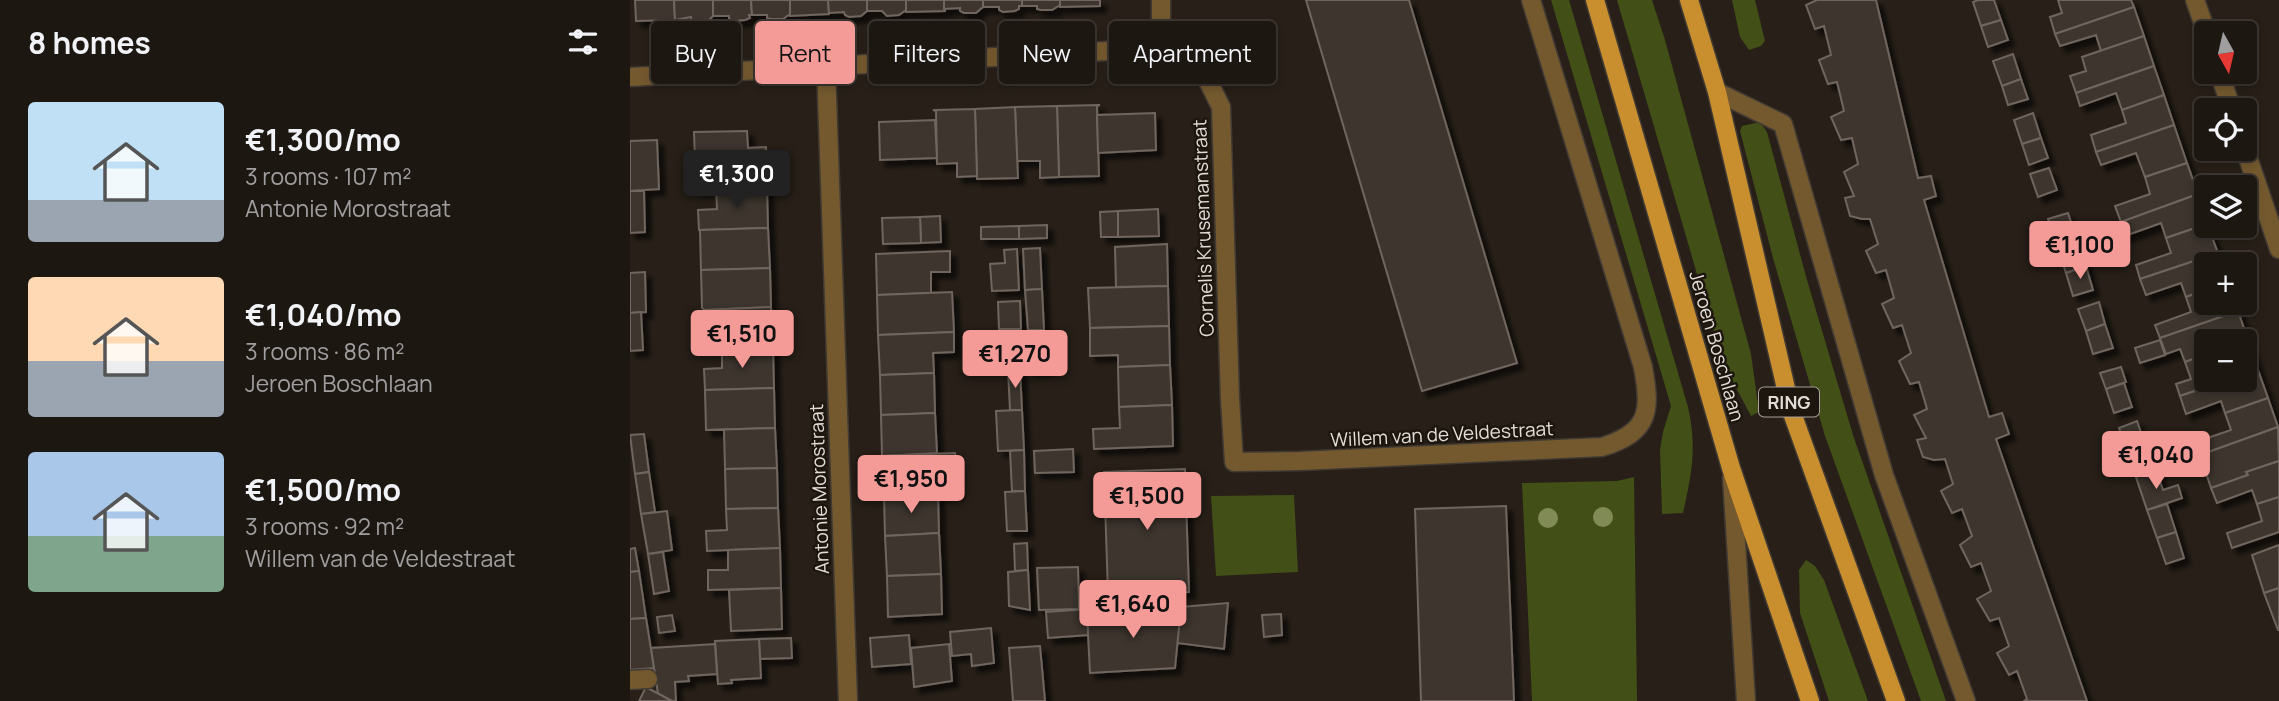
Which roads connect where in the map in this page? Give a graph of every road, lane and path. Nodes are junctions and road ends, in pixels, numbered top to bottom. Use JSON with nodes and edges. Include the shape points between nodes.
{"nodes":[{"id":1,"x":1161,"y":0,"type":"edge"},
{"id":2,"x":1531,"y":0,"type":"edge"},
{"id":3,"x":1595,"y":0,"type":"edge"},
{"id":4,"x":1689,"y":0,"type":"edge"},
{"id":5,"x":2196,"y":0,"type":"edge"},
{"id":6,"x":1161,"y":21,"type":"edge"},
{"id":7,"x":2203,"y":21,"type":"edge"},
{"id":8,"x":1109,"y":51,"type":"edge"},
{"id":9,"x":855,"y":64,"type":"edge"},
{"id":10,"x":755,"y":70,"type":"edge"},
{"id":11,"x":630,"y":77,"type":"edge"},
{"id":12,"x":827,"y":84,"type":"edge"},
{"id":13,"x":1210,"y":84,"type":"edge"},
{"id":14,"x":1717,"y":92,"type":"junction"},
{"id":15,"x":2249,"y":161,"type":"edge"},
{"id":16,"x":2279,"y":249,"type":"edge"},
{"id":17,"x":1234,"y":462,"type":"joint"},
{"id":18,"x":1731,"y":468,"type":"junction"},
{"id":19,"x":848,"y":701,"type":"edge"},
{"id":20,"x":1746,"y":701,"type":"edge"},
{"id":21,"x":1810,"y":701,"type":"edge"},
{"id":22,"x":1896,"y":701,"type":"edge"},
{"id":23,"x":1966,"y":701,"type":"edge"}],
"edges":[{"from":1,"to":6,"type":"street"},
{"from":2,"to":17,"type":"street","name":"Willem van de Veldestraat","via":[[1643,367],[1649,400],[1643,422],[1624,440],[1602,447]]},
{"from":3,"to":18,"type":"main road","name":"Jeroen Boschlaan"},
{"from":4,"to":14,"type":"main road","number":"RING"},
{"from":5,"to":7,"type":"street"},
{"from":8,"to":9,"type":"street"},
{"from":10,"to":11,"type":"street"},
{"from":12,"to":19,"type":"street","name":"Antonie Morostraat"},
{"from":13,"to":17,"type":"street","name":"Cornelis Krusemanstraat","via":[[1221,107]]},
{"from":14,"to":22,"type":"main road","number":"RING","via":[[1791,410]]},
{"from":14,"to":23,"type":"street","via":[[1783,124],[1884,475]]},
{"from":15,"to":16,"type":"street"},
{"from":18,"to":20,"type":"street"},
{"from":18,"to":21,"type":"main road","name":"Jeroen Boschlaan"}]}
